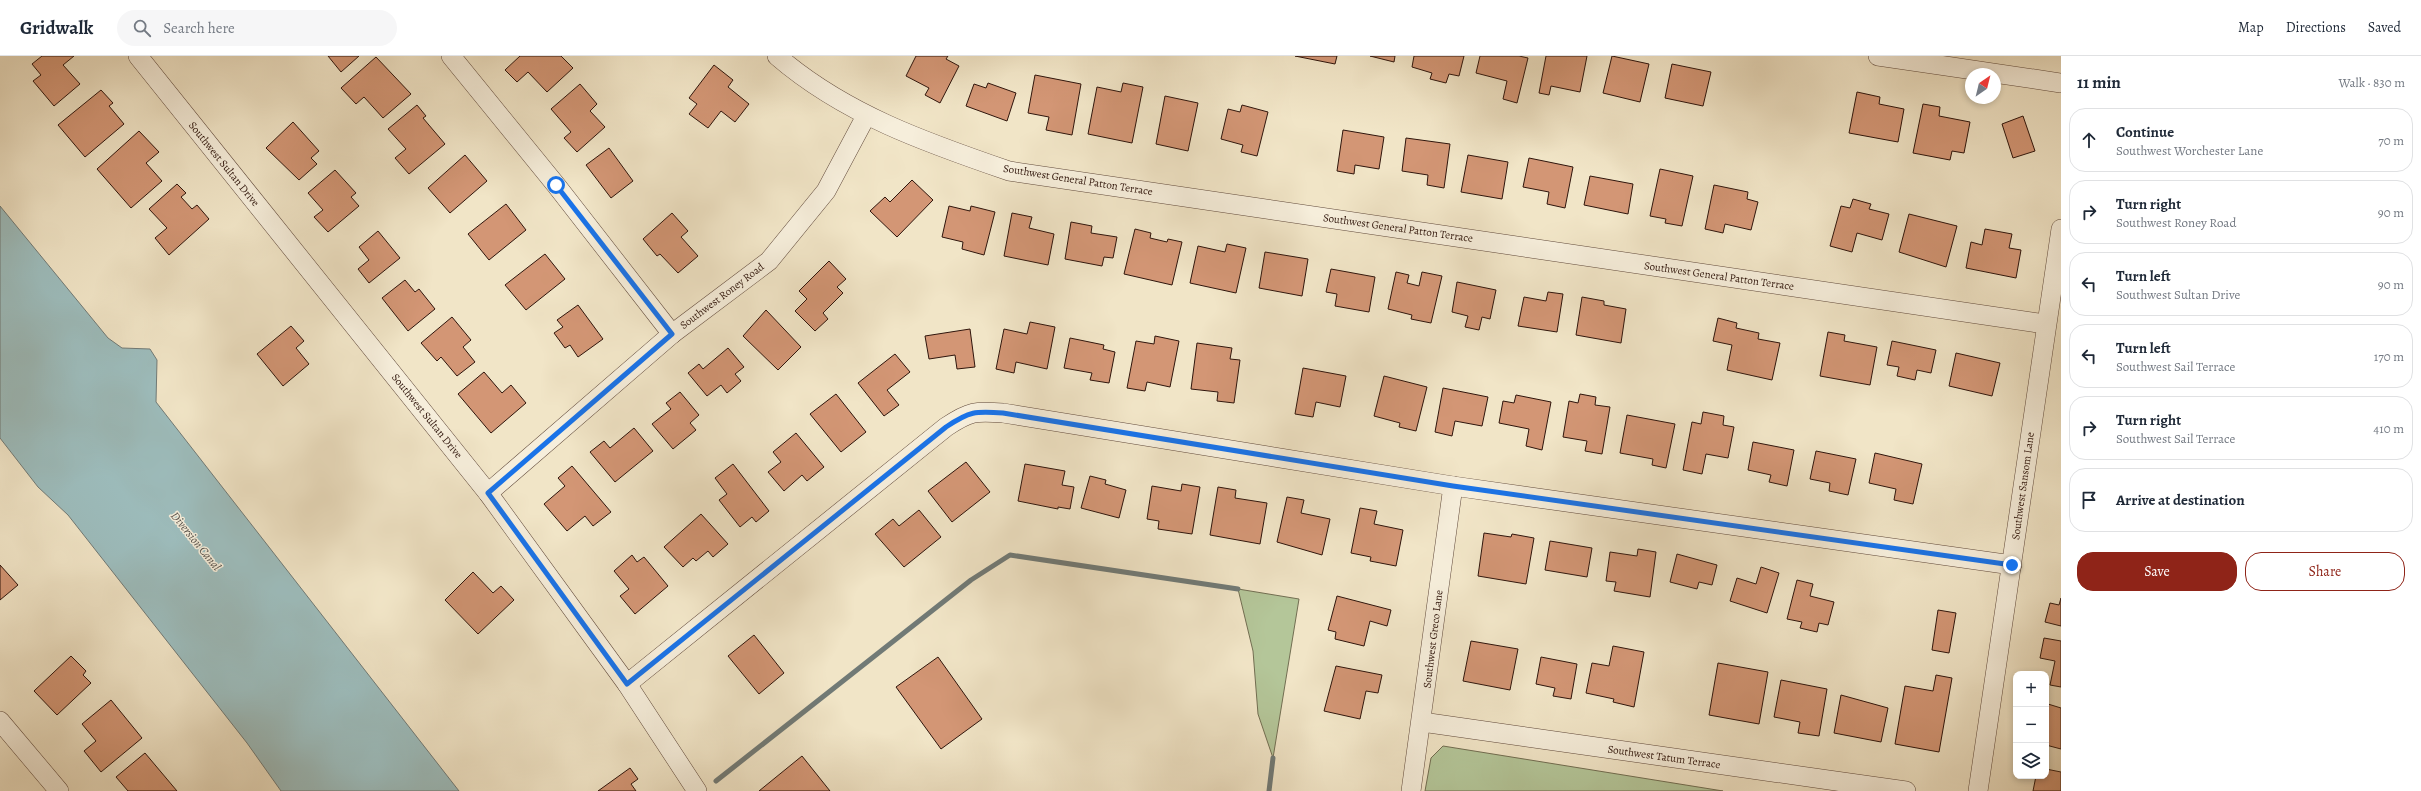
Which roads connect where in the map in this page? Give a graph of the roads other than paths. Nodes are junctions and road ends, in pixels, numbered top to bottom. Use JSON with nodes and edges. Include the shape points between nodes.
{"nodes":[{"id":1,"x":138,"y":56,"type":"edge"},
{"id":2,"x":451,"y":56,"type":"edge"},
{"id":3,"x":777,"y":56,"type":"edge"},
{"id":4,"x":1878,"y":56,"type":"edge"},
{"id":5,"x":2061,"y":83,"type":"edge"},
{"id":6,"x":866,"y":116,"type":"junction"},
{"id":7,"x":2061,"y":229,"type":"edge"},
{"id":8,"x":2045,"y":324,"type":"junction"},
{"id":9,"x":672,"y":334,"type":"junction"},
{"id":10,"x":1453,"y":486,"type":"junction"},
{"id":11,"x":488,"y":493,"type":"junction"},
{"id":12,"x":2012,"y":565,"type":"junction"},
{"id":13,"x":627,"y":684,"type":"junction"},
{"id":14,"x":0,"y":721,"type":"edge"},
{"id":15,"x":1422,"y":722,"type":"junction"},
{"id":16,"x":59,"y":791,"type":"edge"},
{"id":17,"x":697,"y":791,"type":"edge"},
{"id":18,"x":1411,"y":791,"type":"edge"},
{"id":19,"x":1906,"y":791,"type":"edge"},
{"id":20,"x":1978,"y":791,"type":"edge"}],
"edges":[{"from":1,"to":11,"type":"street","name":"Southwest Sultan Drive"},
{"from":2,"to":9,"type":"street"},
{"from":3,"to":6,"type":"street","name":"Southwest General Patton Terrace","via":[[794,71]]},
{"from":4,"to":5,"type":"street"},
{"from":6,"to":8,"type":"street","name":"Southwest General Patton Terrace","via":[[932,145],[1009,171]]},
{"from":6,"to":9,"type":"street","name":"Southwest Roney Road","via":[[826,190],[769,261]]},
{"from":7,"to":8,"type":"street","name":"Southwest Sansom Lane"},
{"from":8,"to":12,"type":"street","name":"Southwest Sansom Lane"},
{"from":9,"to":11,"type":"street","name":"Southwest Roney Road"},
{"from":10,"to":12,"type":"street"},
{"from":10,"to":13,"type":"street","via":[[1011,414],[975,411],[946,427]]},
{"from":10,"to":15,"type":"street","name":"Southwest Greco Lane"},
{"from":11,"to":13,"type":"street","name":"Southwest Sultan Drive"},
{"from":12,"to":20,"type":"street","name":"Southwest Sansom Lane"},
{"from":13,"to":17,"type":"street","name":"Southwest Sultan Drive"},
{"from":14,"to":16,"type":"street"},
{"from":15,"to":18,"type":"street","name":"Southwest Greco Lane"},
{"from":15,"to":19,"type":"street","name":"Southwest Tatum Terrace"}]}
